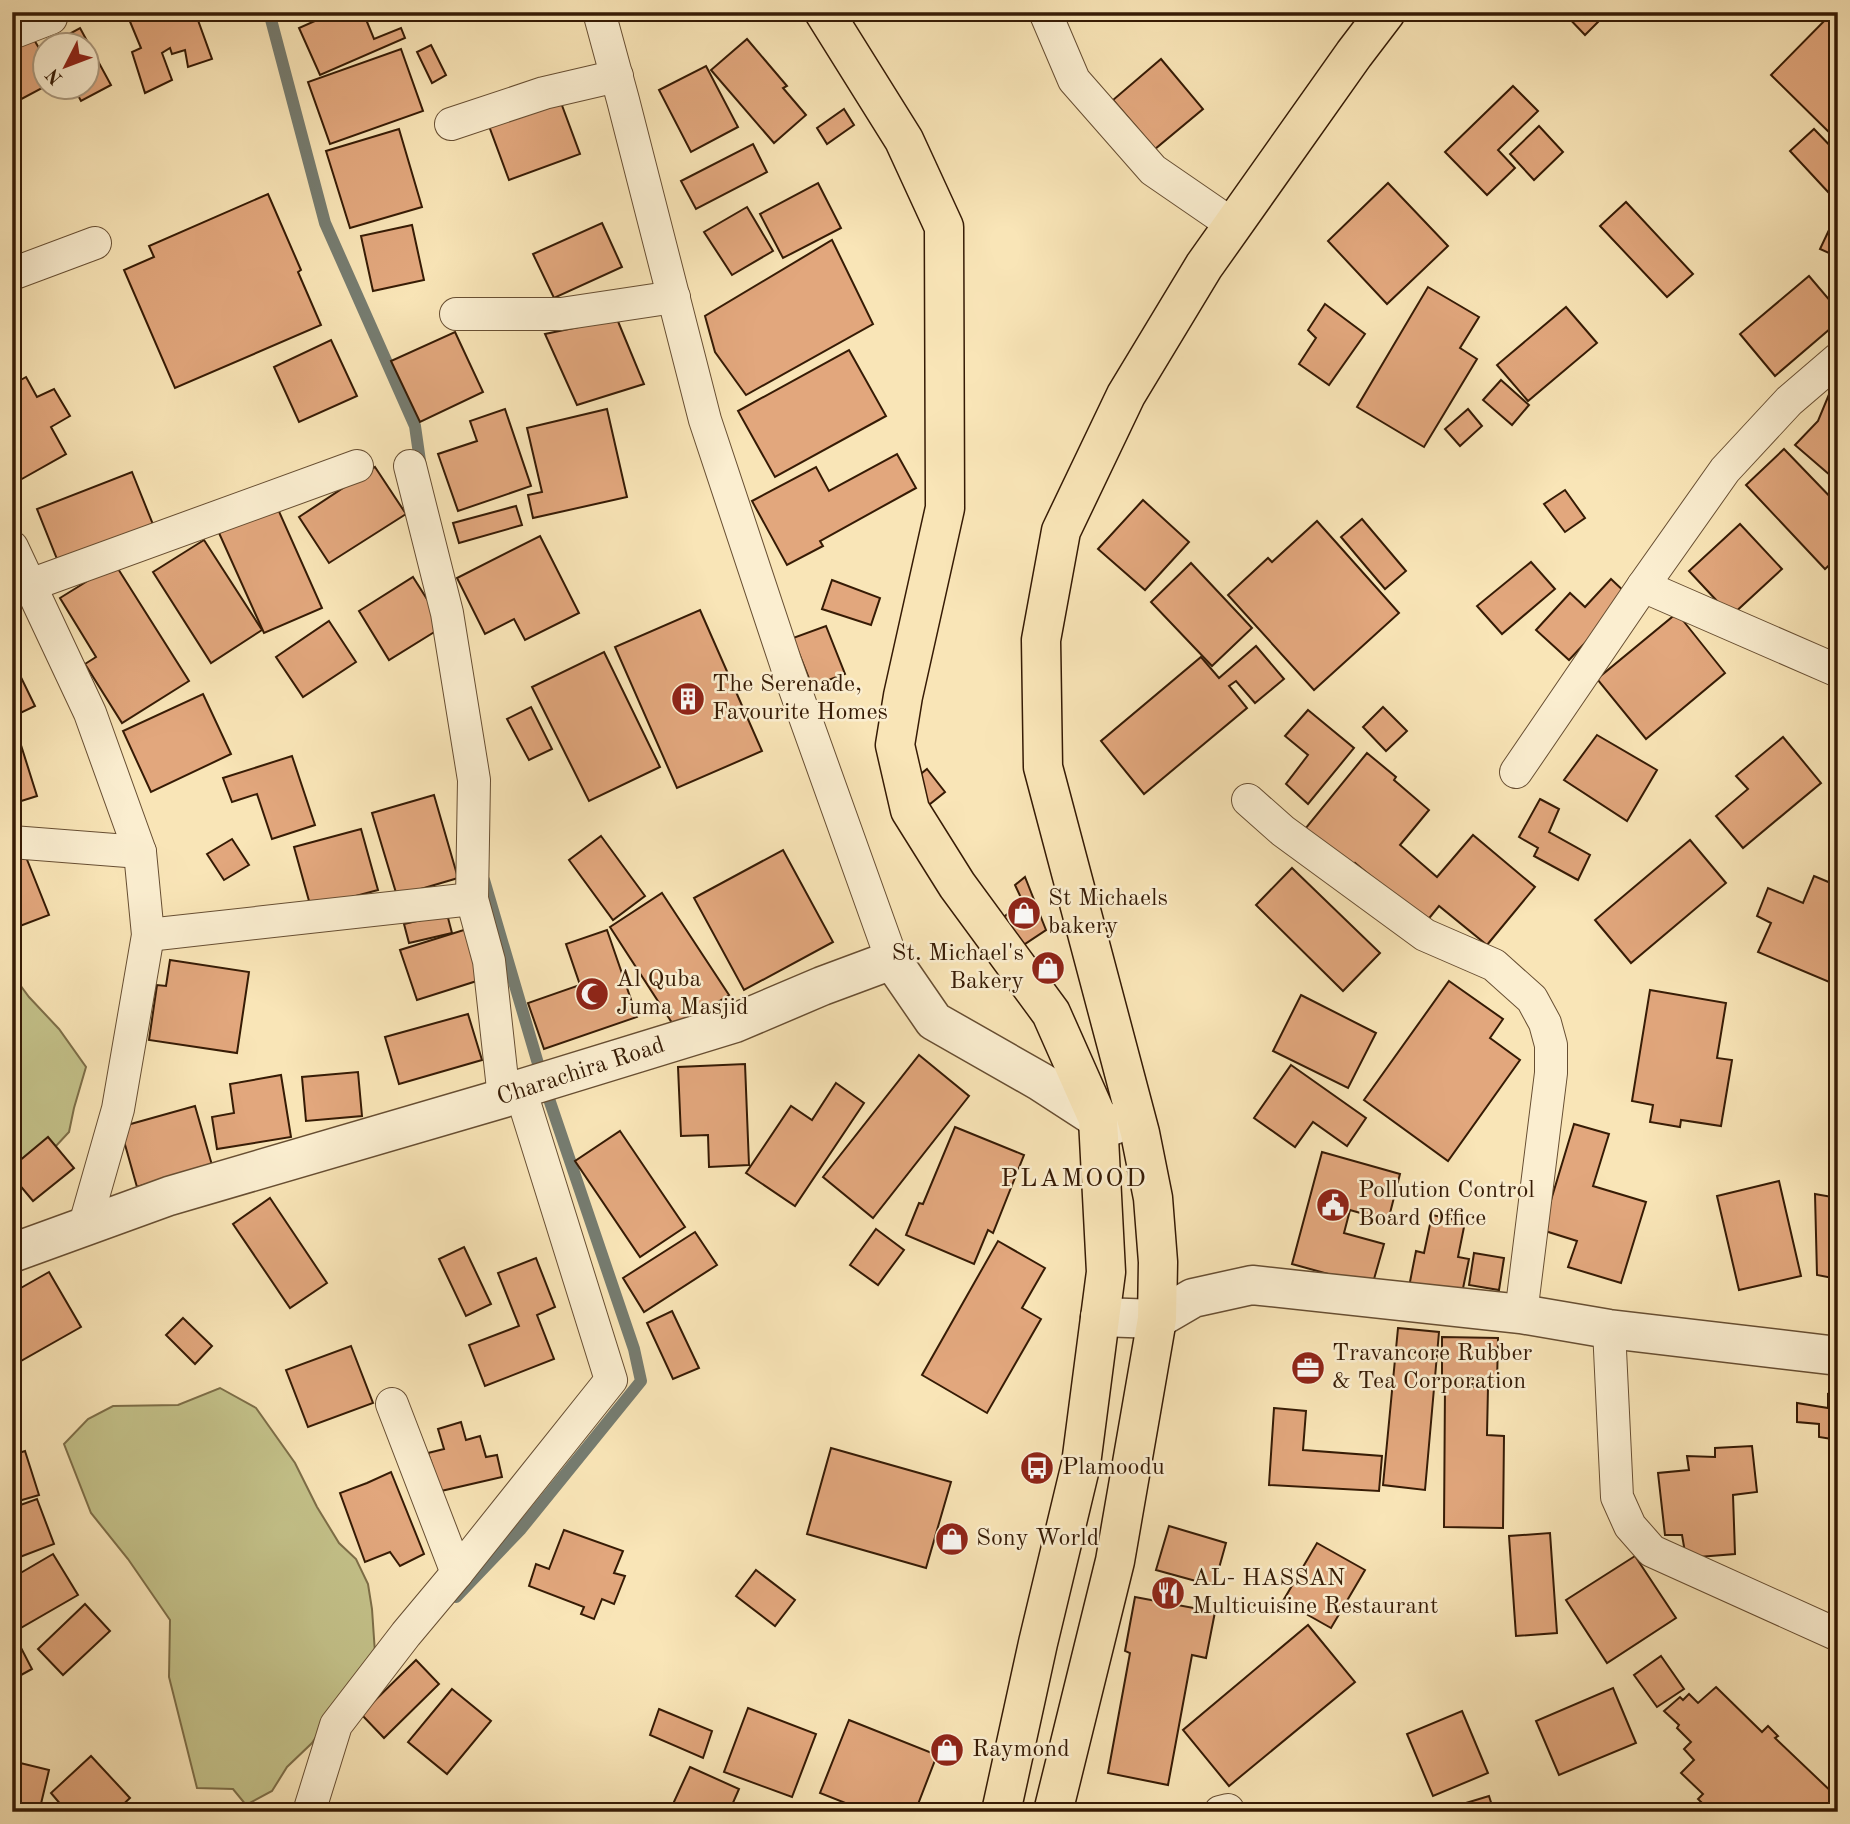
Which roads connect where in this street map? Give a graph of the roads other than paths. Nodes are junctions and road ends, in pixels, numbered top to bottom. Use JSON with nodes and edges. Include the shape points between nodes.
{"nodes":[{"id":1,"x":599,"y":12,"type":"edge"},
{"id":2,"x":824,"y":12,"type":"edge"},
{"id":3,"x":1045,"y":12,"type":"edge"},
{"id":4,"x":1386,"y":12,"type":"edge"},
{"id":5,"x":51,"y":18,"type":"dead end"},
{"id":6,"x":12,"y":33,"type":"edge"},
{"id":7,"x":617,"y":76,"type":"junction"},
{"id":8,"x":451,"y":124,"type":"dead end"},
{"id":9,"x":1233,"y":225,"type":"junction"},
{"id":10,"x":95,"y":243,"type":"dead end"},
{"id":11,"x":12,"y":274,"type":"edge"},
{"id":12,"x":674,"y":298,"type":"junction"},
{"id":13,"x":456,"y":314,"type":"dead end"},
{"id":14,"x":1838,"y":359,"type":"edge"},
{"id":15,"x":357,"y":466,"type":"dead end"},
{"id":16,"x":410,"y":466,"type":"dead end"},
{"id":17,"x":12,"y":547,"type":"edge"},
{"id":18,"x":30,"y":585,"type":"junction"},
{"id":19,"x":1643,"y":586,"type":"junction"},
{"id":20,"x":1838,"y":671,"type":"edge"},
{"id":21,"x":1516,"y":772,"type":"dead end"},
{"id":22,"x":1248,"y":800,"type":"dead end"},
{"id":23,"x":12,"y":842,"type":"edge"},
{"id":24,"x":140,"y":852,"type":"junction"},
{"id":25,"x":472,"y":899,"type":"junction"},
{"id":26,"x":148,"y":935,"type":"junction"},
{"id":27,"x":892,"y":960,"type":"junction"},
{"id":28,"x":512,"y":1093,"type":"junction"},
{"id":29,"x":1098,"y":1119,"type":"junction"},
{"id":30,"x":1140,"y":1133,"type":"junction"},
{"id":31,"x":84,"y":1228,"type":"junction"},
{"id":32,"x":12,"y":1253,"type":"edge"},
{"id":33,"x":1521,"y":1314,"type":"junction"},
{"id":34,"x":1100,"y":1317,"type":"junction"},
{"id":35,"x":1157,"y":1319,"type":"junction"},
{"id":36,"x":1609,"y":1329,"type":"junction"},
{"id":37,"x":1838,"y":1356,"type":"edge"},
{"id":38,"x":392,"y":1405,"type":"dead end"},
{"id":39,"x":457,"y":1573,"type":"junction"},
{"id":40,"x":1838,"y":1635,"type":"edge"},
{"id":41,"x":309,"y":1812,"type":"edge"},
{"id":42,"x":1001,"y":1812,"type":"edge"},
{"id":43,"x":1053,"y":1812,"type":"edge"},
{"id":44,"x":1220,"y":1812,"type":"edge"},
{"id":45,"x":1229,"y":1812,"type":"edge"}],
"edges":[{"from":1,"to":7,"type":"street"},
{"from":2,"to":29,"type":"main road","via":[[904,139],[944,227],[945,508],[895,745],[910,810],[957,885],[1051,1013]]},
{"from":3,"to":9,"type":"street","via":[[1074,80],[1153,170]]},
{"from":4,"to":9,"type":"main road"},
{"from":5,"to":6,"type":"street"},
{"from":7,"to":8,"type":"street","via":[[544,93]]},
{"from":7,"to":12,"type":"street"},
{"from":9,"to":30,"type":"main road","via":[[1126,395],[1061,531],[1041,640],[1043,767]]},
{"from":10,"to":11,"type":"street"},
{"from":12,"to":13,"type":"street","via":[[561,314]]},
{"from":12,"to":27,"type":"street","via":[[705,420]]},
{"from":14,"to":19,"type":"street","via":[[1789,401],[1725,470]]},
{"from":15,"to":18,"type":"street"},
{"from":16,"to":25,"type":"street","via":[[447,613],[474,780]]},
{"from":17,"to":18,"type":"street"},
{"from":18,"to":24,"type":"street","via":[[90,713]]},
{"from":19,"to":20,"type":"street"},
{"from":19,"to":21,"type":"street"},
{"from":22,"to":33,"type":"street","via":[[1424,934],[1494,965],[1532,999],[1545,1023],[1551,1073]]},
{"from":23,"to":24,"type":"street"},
{"from":24,"to":26,"type":"street"},
{"from":25,"to":26,"type":"street"},
{"from":25,"to":28,"type":"street","via":[[489,961]]},
{"from":26,"to":31,"type":"street","via":[[118,1109]]},
{"from":27,"to":28,"type":"street","name":"Charachira Road","via":[[735,1023]]},
{"from":27,"to":29,"type":"street","via":[[934,1021]]},
{"from":28,"to":31,"type":"street","name":"Charachira Road","via":[[169,1196]]},
{"from":28,"to":39,"type":"street","via":[[611,1380]]},
{"from":29,"to":30,"type":"street"},
{"from":29,"to":34,"type":"main road","via":[[1107,1272]]},
{"from":30,"to":35,"type":"main road","via":[[1153,1198]]},
{"from":31,"to":32,"type":"street","name":"Charachira Road"},
{"from":33,"to":35,"type":"street","via":[[1252,1285],[1193,1298]]},
{"from":33,"to":36,"type":"street"},
{"from":34,"to":35,"type":"street"},
{"from":34,"to":42,"type":"main road","via":[[1081,1464]]},
{"from":35,"to":43,"type":"main road","via":[[1115,1561]]},
{"from":36,"to":37,"type":"street"},
{"from":36,"to":40,"type":"street","via":[[1617,1497],[1630,1526],[1652,1550]]},
{"from":38,"to":39,"type":"street"},
{"from":39,"to":41,"type":"street","via":[[336,1725]]},
{"from":44,"to":45,"type":"street"}]}
